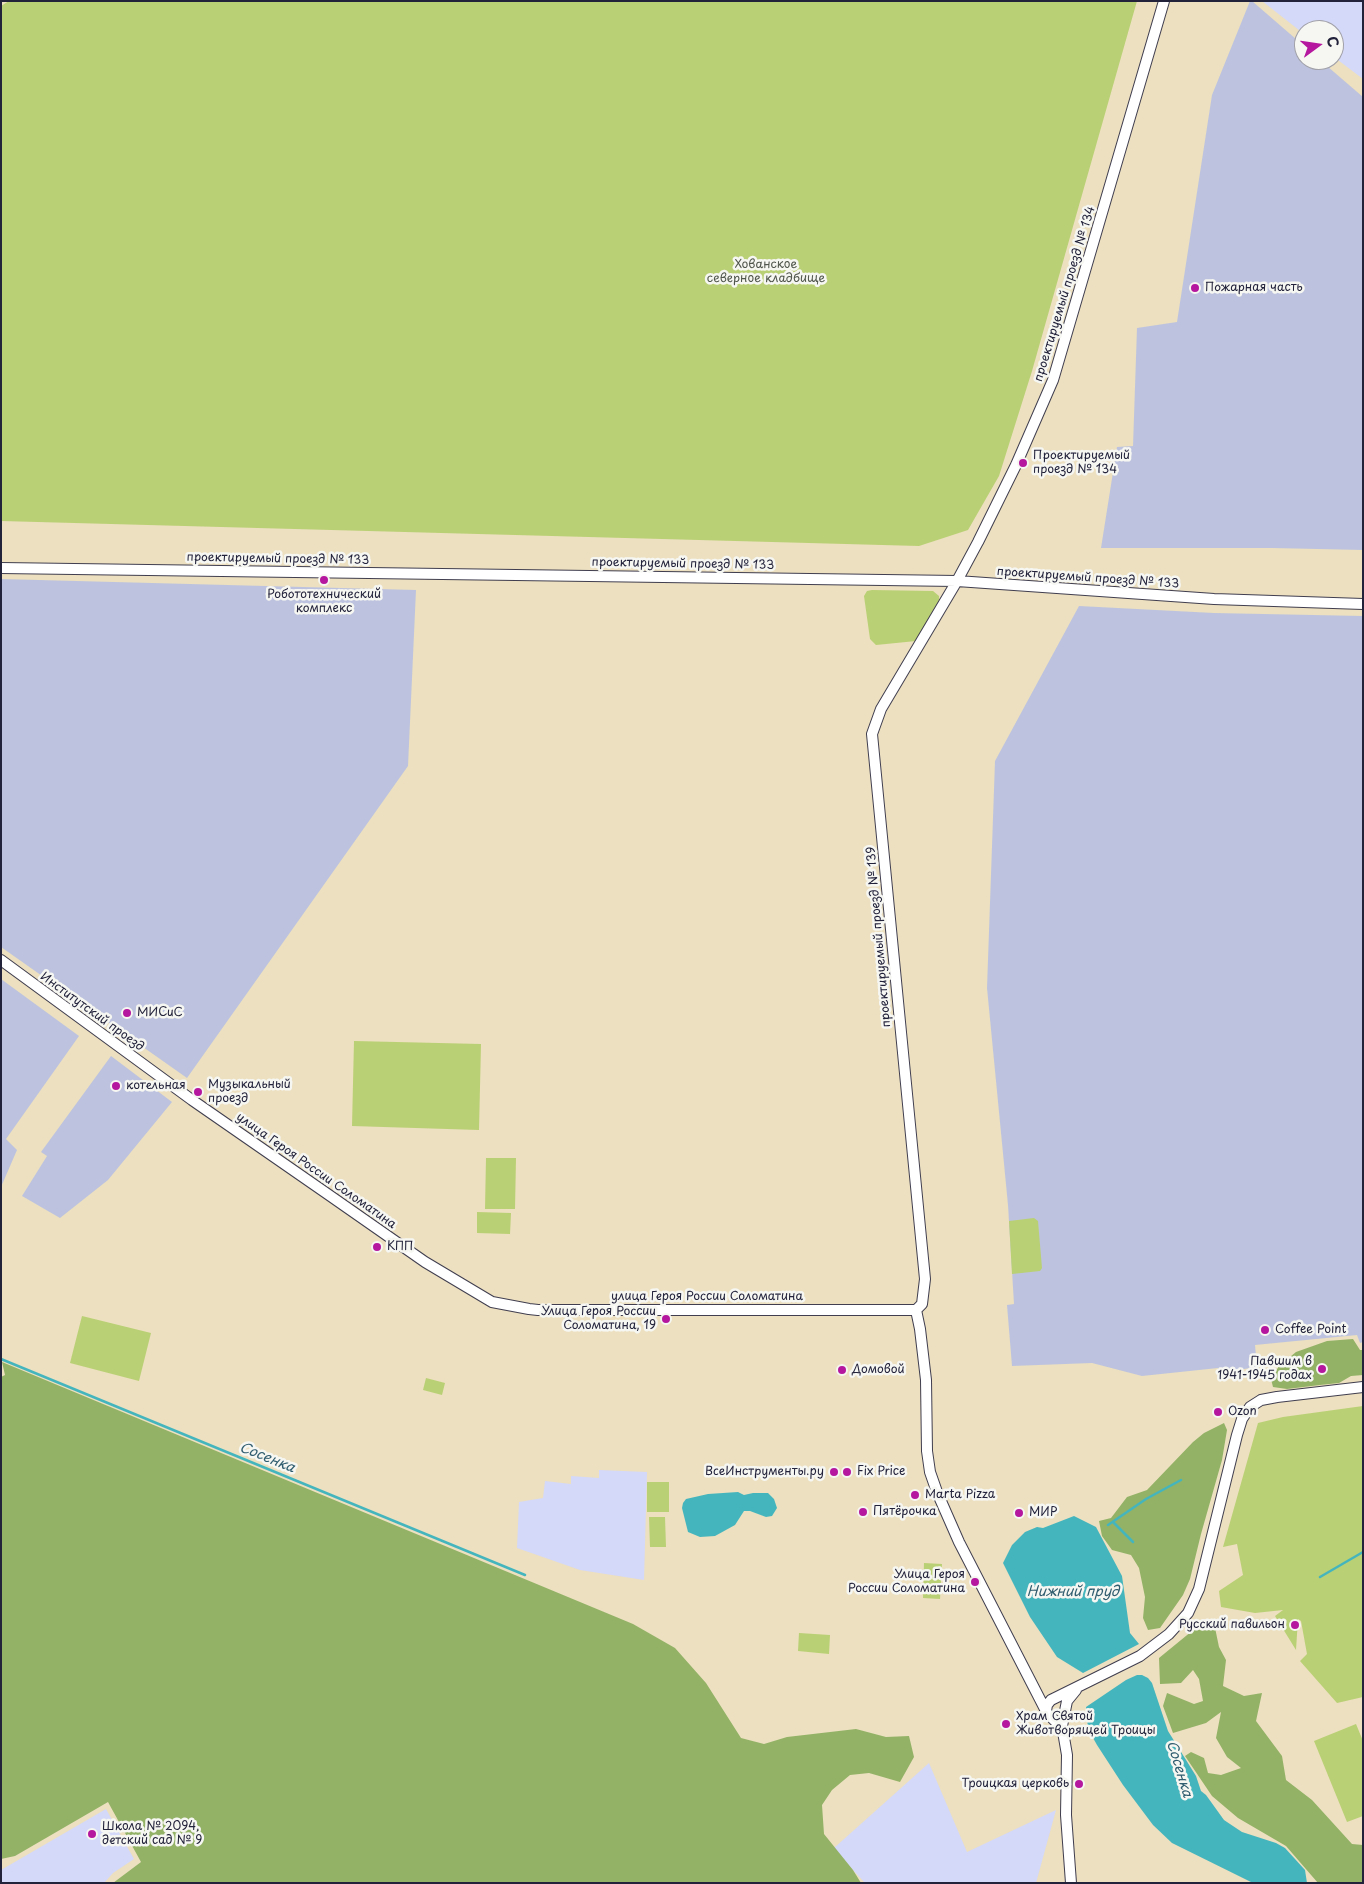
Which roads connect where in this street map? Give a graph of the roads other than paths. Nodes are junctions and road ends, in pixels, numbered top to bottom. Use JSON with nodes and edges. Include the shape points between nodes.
{"nodes":[{"id":1,"x":1164,"y":1,"type":"edge"},
{"id":2,"x":1,"y":568,"type":"edge"},
{"id":3,"x":957,"y":582,"type":"junction"},
{"id":4,"x":1363,"y":604,"type":"edge"},
{"id":5,"x":1,"y":960,"type":"edge"},
{"id":6,"x":169,"y":1083,"type":"joint"},
{"id":7,"x":916,"y":1310,"type":"junction"},
{"id":8,"x":1363,"y":1387,"type":"edge"},
{"id":9,"x":1032,"y":1681,"type":"junction"},
{"id":10,"x":1078,"y":1688,"type":"junction"},
{"id":11,"x":1053,"y":1700,"type":"junction"},
{"id":12,"x":1065,"y":1710,"type":"junction"},
{"id":13,"x":1049,"y":1714,"type":"junction"},
{"id":14,"x":1063,"y":1733,"type":"junction"},
{"id":15,"x":1070,"y":1866,"type":"junction"},
{"id":16,"x":1071,"y":1883,"type":"edge"},
{"id":17,"x":1080,"y":1883,"type":"edge"}],
"edges":[{"from":1,"to":3,"type":"street","name":"проектируемый проезд № 134","via":[[1053,380],[1016,465]]},
{"from":2,"to":3,"type":"street","name":"проектируемый проезд № 133"},
{"from":3,"to":4,"type":"street","name":"проектируемый проезд № 133"},
{"from":3,"to":7,"type":"street","name":"проектируемый проезд № 139","via":[[881,709],[872,734],[925,1279],[922,1304]]},
{"from":5,"to":6,"type":"street","name":"Институтский проезд"},
{"from":6,"to":7,"type":"street","name":"улица Героя России Соломатина","via":[[425,1262],[492,1302],[529,1310]]},
{"from":7,"to":9,"type":"street","via":[[926,1380],[930,1472],[959,1542]]},
{"from":8,"to":10,"type":"street","via":[[1277,1397],[1261,1400],[1250,1407],[1237,1435],[1199,1589],[1188,1613],[1169,1634],[1140,1656]]},
{"from":9,"to":11,"type":"street","via":[[1042,1696]]},
{"from":9,"to":13,"type":"street"},
{"from":10,"to":11,"type":"street"},
{"from":10,"to":12,"type":"street","via":[[1070,1696]]},
{"from":11,"to":12,"type":"street","via":[[1063,1702]]},
{"from":11,"to":13,"type":"street","via":[[1047,1705]]},
{"from":12,"to":13,"type":"street","via":[[1061,1717]]},
{"from":12,"to":14,"type":"street"},
{"from":13,"to":14,"type":"street"},
{"from":14,"to":15,"type":"street","via":[[1067,1756],[1066,1815]]},
{"from":15,"to":16,"type":"street"},
{"from":15,"to":17,"type":"street"}]}
